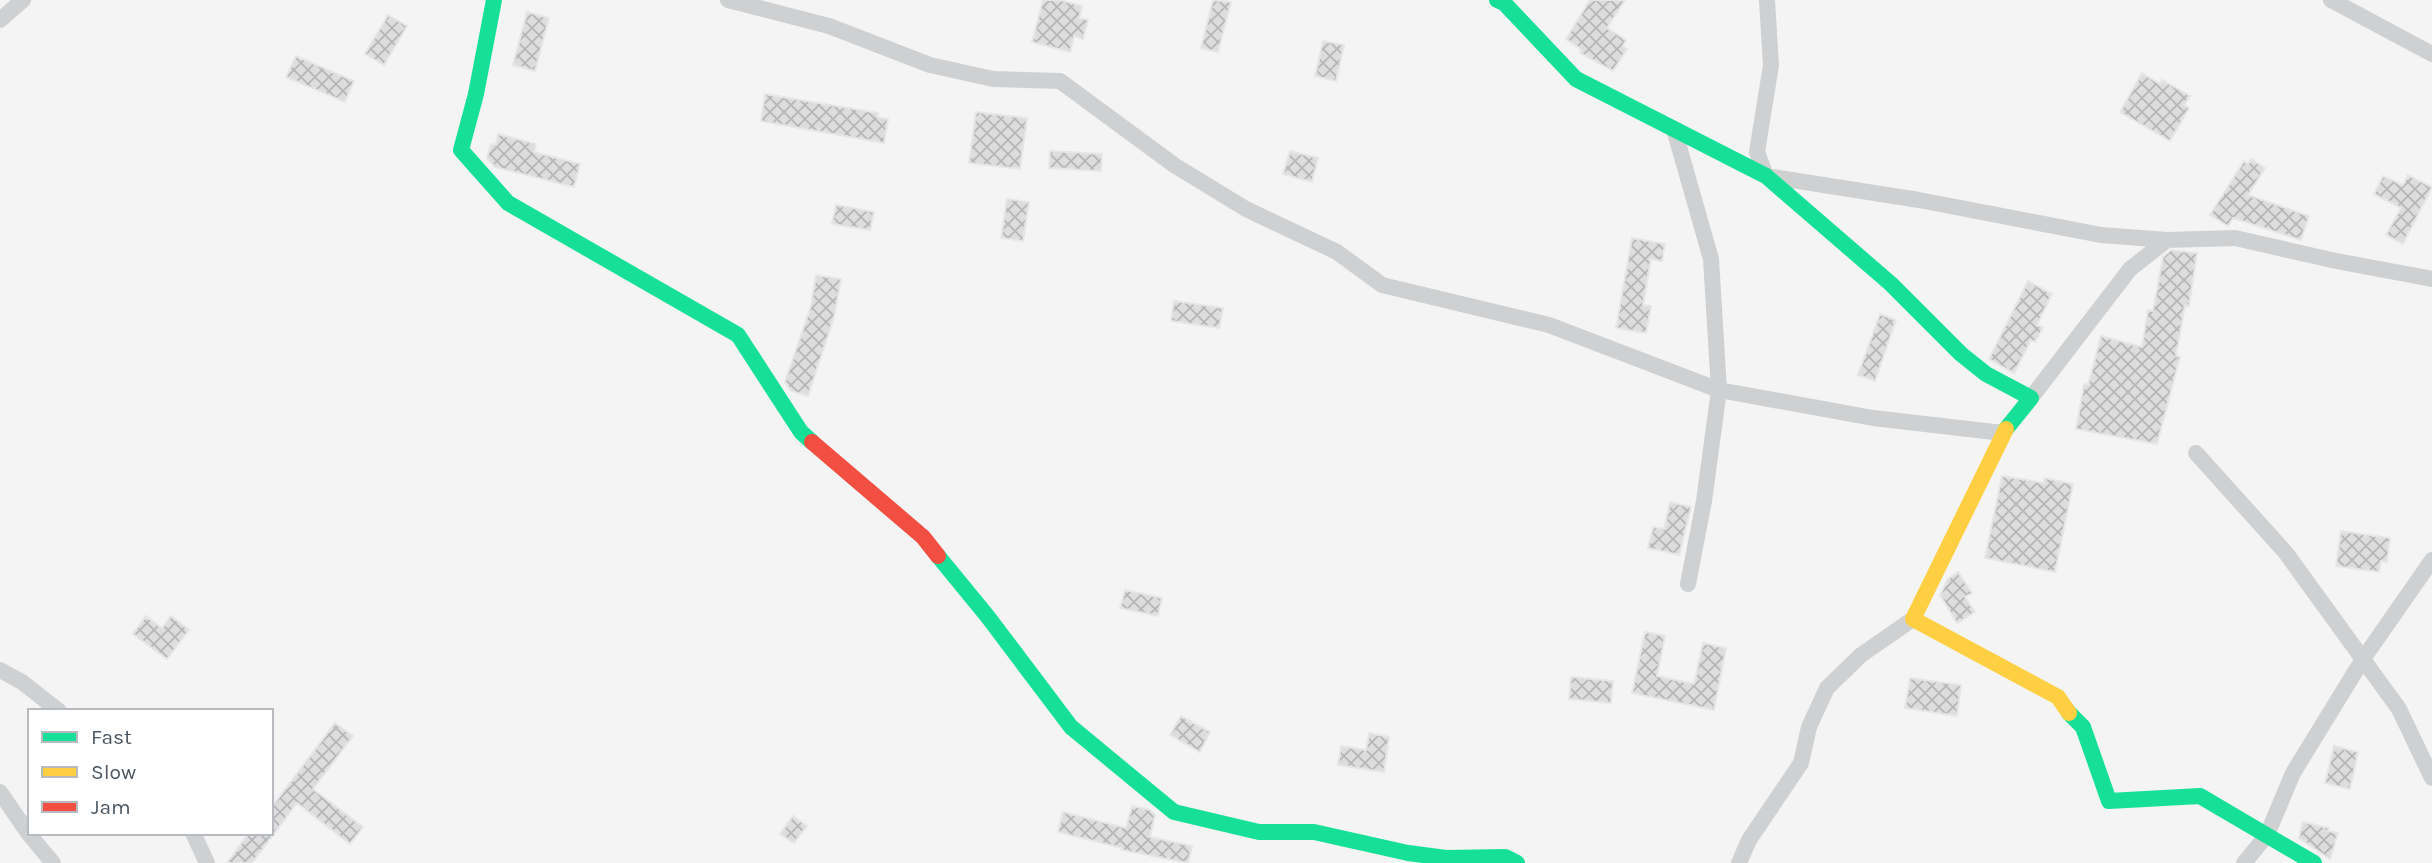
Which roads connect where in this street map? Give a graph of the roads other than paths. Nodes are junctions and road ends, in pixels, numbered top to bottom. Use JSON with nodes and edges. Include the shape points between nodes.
{"nodes":[{"id":1,"x":23,"y":0,"type":"edge"},
{"id":2,"x":494,"y":0,"type":"edge"},
{"id":3,"x":728,"y":0,"type":"edge"},
{"id":4,"x":1497,"y":0,"type":"edge"},
{"id":5,"x":1766,"y":0,"type":"edge"},
{"id":6,"x":2331,"y":0,"type":"edge"},
{"id":7,"x":0,"y":20,"type":"edge"},
{"id":8,"x":2432,"y":54,"type":"edge"},
{"id":9,"x":1674,"y":129,"type":"junction"},
{"id":10,"x":1766,"y":176,"type":"junction"},
{"id":11,"x":2167,"y":240,"type":"junction"},
{"id":12,"x":2432,"y":279,"type":"edge"},
{"id":13,"x":1719,"y":390,"type":"junction"},
{"id":14,"x":2031,"y":398,"type":"junction"},
{"id":15,"x":2004,"y":433,"type":"junction"},
{"id":16,"x":2196,"y":453,"type":"dead end"},
{"id":17,"x":2432,"y":560,"type":"edge"},
{"id":18,"x":1688,"y":584,"type":"dead end"},
{"id":19,"x":1913,"y":619,"type":"junction"},
{"id":20,"x":2363,"y":659,"type":"junction"},
{"id":21,"x":0,"y":670,"type":"edge"},
{"id":22,"x":56,"y":709,"type":"edge"},
{"id":23,"x":2428,"y":759,"type":"edge"},
{"id":24,"x":2432,"y":778,"type":"edge"},
{"id":25,"x":0,"y":792,"type":"edge"},
{"id":26,"x":28,"y":833,"type":"edge"},
{"id":27,"x":30,"y":835,"type":"edge"},
{"id":28,"x":194,"y":835,"type":"edge"},
{"id":29,"x":2267,"y":835,"type":"junction"},
{"id":30,"x":53,"y":863,"type":"edge"},
{"id":31,"x":207,"y":863,"type":"edge"},
{"id":32,"x":1517,"y":863,"type":"edge"},
{"id":33,"x":1739,"y":863,"type":"edge"},
{"id":34,"x":2244,"y":863,"type":"edge"},
{"id":35,"x":2314,"y":863,"type":"edge"}],
"edges":[{"from":1,"to":7,"type":"street"},
{"from":2,"to":32,"type":"street","via":[[461,150],[508,203],[738,335],[801,432],[923,537],[1071,727],[1174,813],[1259,832],[1314,832],[1408,853],[1505,857]]},
{"from":3,"to":13,"type":"street","via":[[829,26],[930,65],[993,79],[1060,81],[1174,165],[1246,209],[1337,252],[1382,285],[1549,325]]},
{"from":4,"to":9,"type":"street","via":[[1576,79]]},
{"from":5,"to":10,"type":"street","via":[[1772,65],[1757,152]]},
{"from":6,"to":8,"type":"street"},
{"from":9,"to":10,"type":"street"},
{"from":9,"to":13,"type":"street","via":[[1711,259]]},
{"from":10,"to":11,"type":"street","via":[[2101,235]]},
{"from":10,"to":14,"type":"street","via":[[1891,284],[1961,354]]},
{"from":11,"to":12,"type":"street","via":[[2235,237]]},
{"from":11,"to":14,"type":"street","via":[[2130,269]]},
{"from":13,"to":15,"type":"street","via":[[1873,418]]},
{"from":13,"to":18,"type":"street"},
{"from":14,"to":15,"type":"street"},
{"from":15,"to":19,"type":"street"},
{"from":16,"to":20,"type":"street","via":[[2286,553]]},
{"from":17,"to":20,"type":"street"},
{"from":19,"to":29,"type":"street","via":[[2058,697],[2083,727],[2109,801],[2200,796]]},
{"from":19,"to":33,"type":"street","via":[[1861,656],[1827,688],[1809,727],[1801,763],[1749,840]]},
{"from":20,"to":23,"type":"street"},
{"from":20,"to":29,"type":"street","via":[[2293,773]]},
{"from":21,"to":22,"type":"street"},
{"from":23,"to":24,"type":"street"},
{"from":25,"to":26,"type":"street"},
{"from":27,"to":30,"type":"street"},
{"from":28,"to":31,"type":"street"},
{"from":29,"to":34,"type":"street"},
{"from":29,"to":35,"type":"street"}]}
